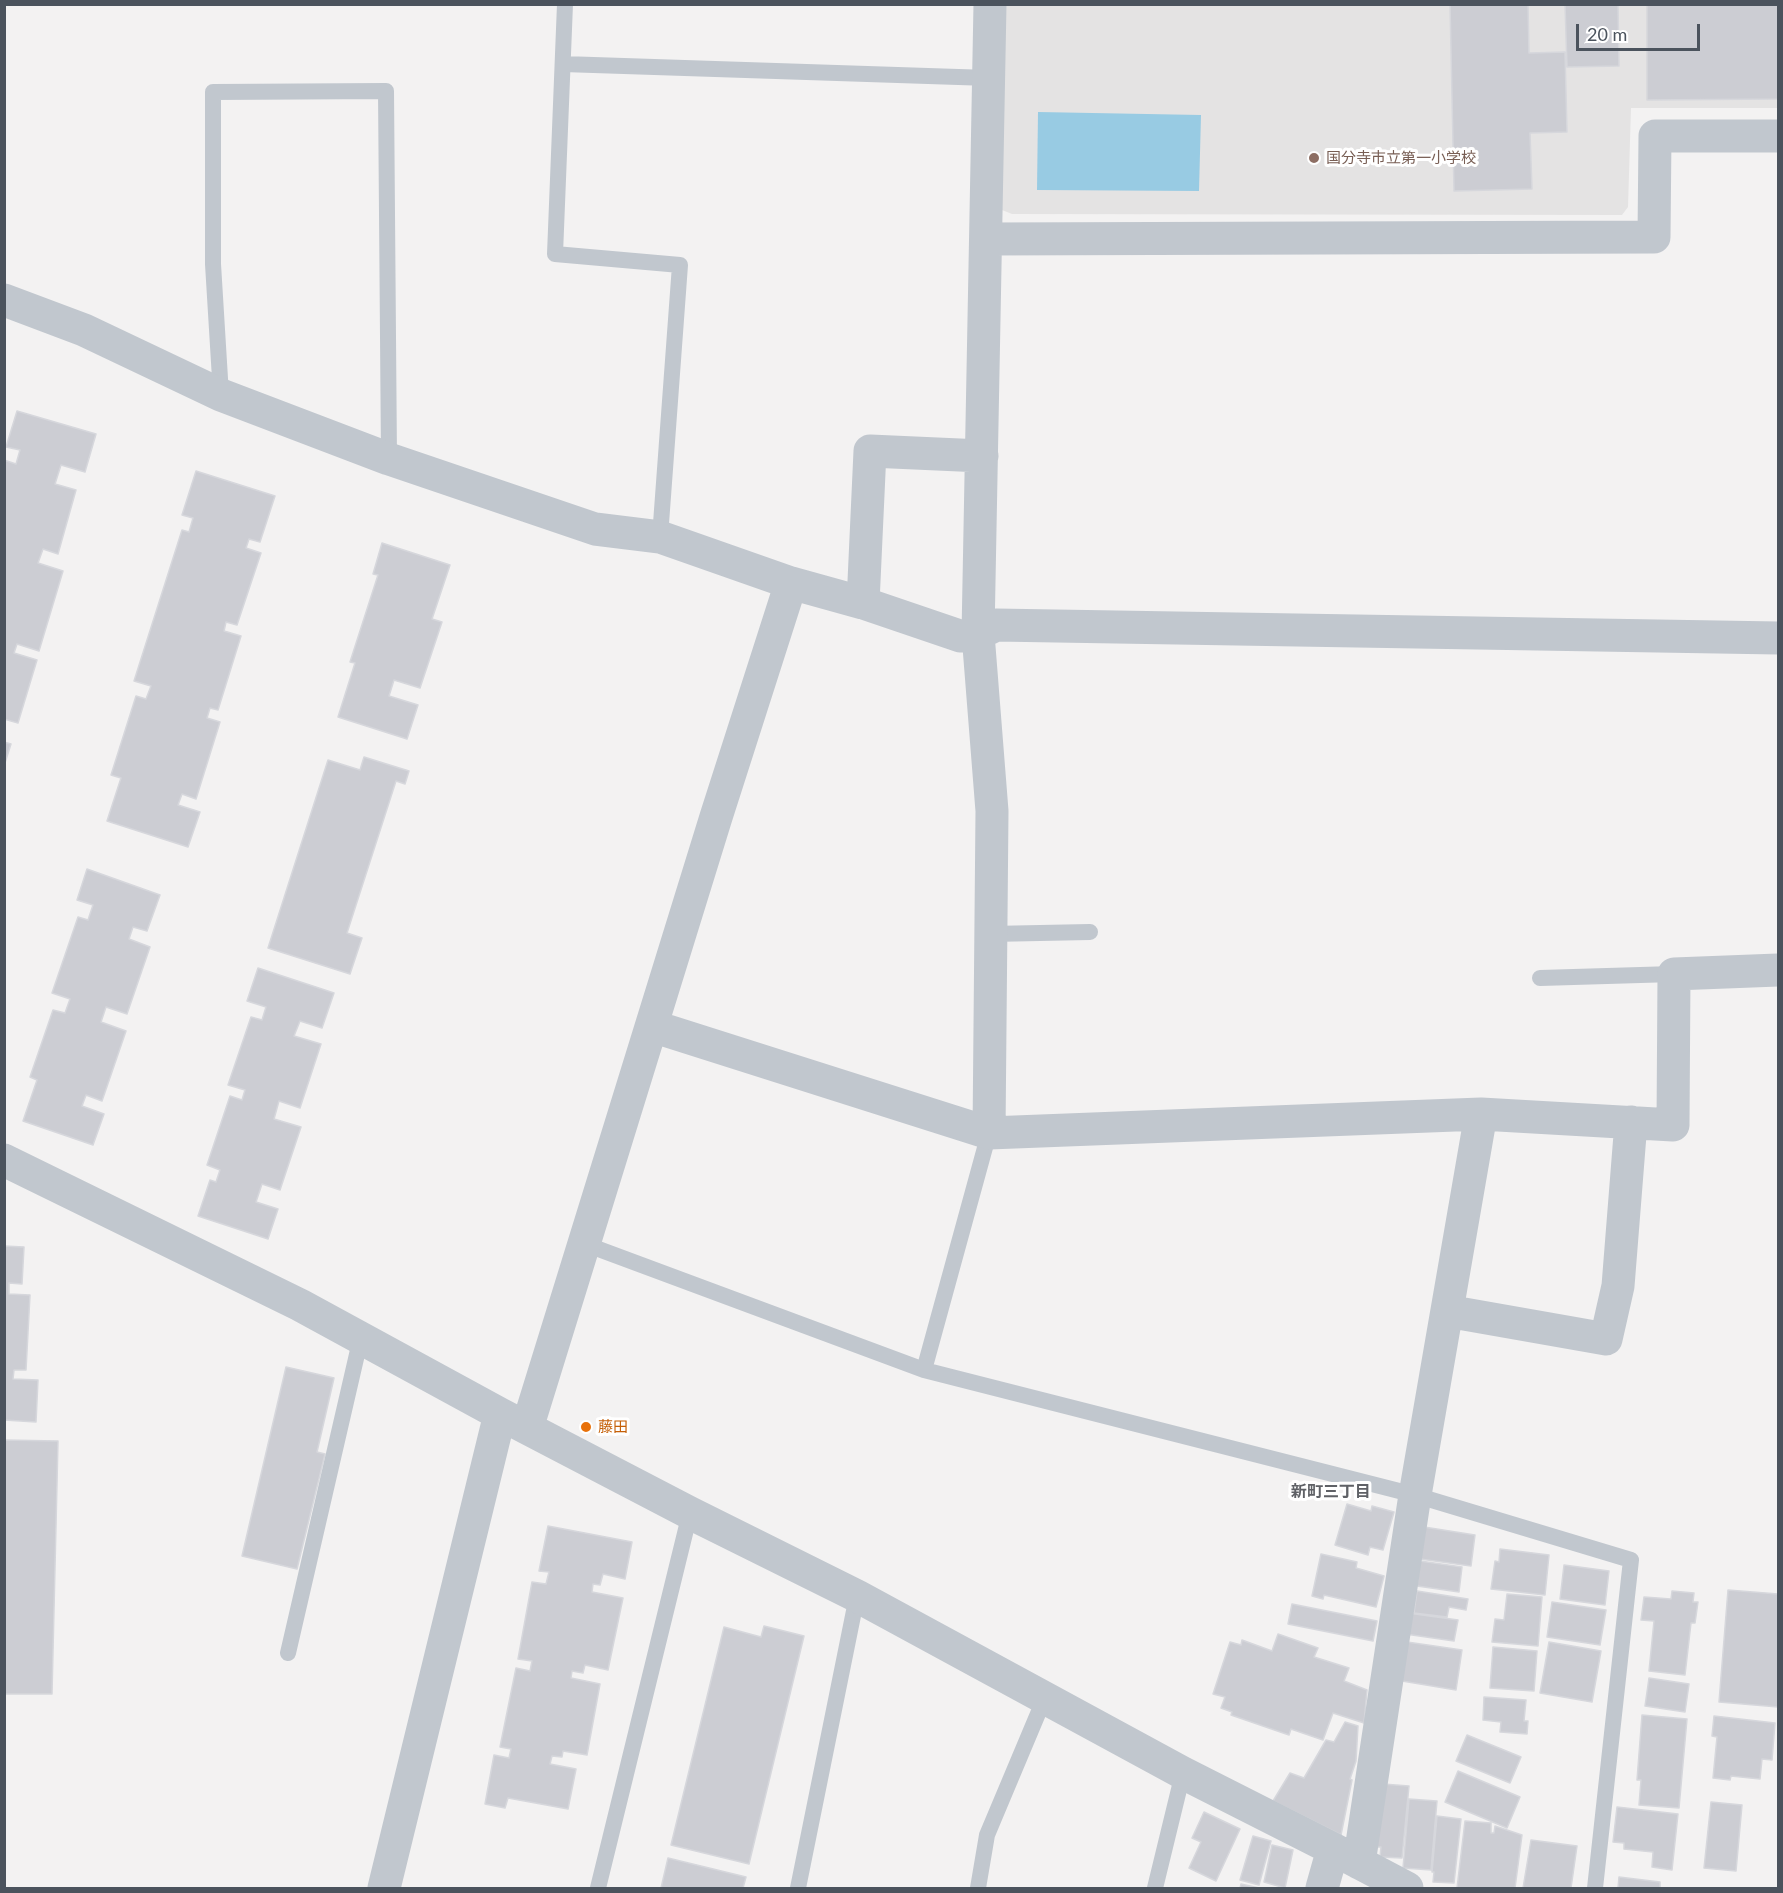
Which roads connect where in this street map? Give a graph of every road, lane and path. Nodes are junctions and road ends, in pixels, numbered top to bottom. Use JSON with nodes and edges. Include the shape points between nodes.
{"nodes":[{"id":1,"x":565,"y":4,"type":"edge"},
{"id":2,"x":990,"y":4,"type":"edge"},
{"id":3,"x":563,"y":64,"type":"junction"},
{"id":4,"x":989,"y":78,"type":"junction"},
{"id":5,"x":1779,"y":136,"type":"edge"},
{"id":6,"x":987,"y":239,"type":"junction"},
{"id":7,"x":4,"y":300,"type":"edge"},
{"id":8,"x":221,"y":395,"type":"junction"},
{"id":9,"x":982,"y":456,"type":"junction"},
{"id":10,"x":389,"y":459,"type":"junction"},
{"id":11,"x":660,"y":537,"type":"junction"},
{"id":12,"x":791,"y":582,"type":"junction"},
{"id":13,"x":863,"y":603,"type":"junction"},
{"id":14,"x":978,"y":634,"type":"junction"},
{"id":15,"x":1779,"y":638,"type":"edge"},
{"id":16,"x":1090,"y":932,"type":"dead end"},
{"id":17,"x":990,"y":934,"type":"junction"},
{"id":18,"x":1779,"y":970,"type":"edge"},
{"id":19,"x":1674,"y":974,"type":"junction"},
{"id":20,"x":1540,"y":978,"type":"dead end"},
{"id":21,"x":652,"y":1026,"type":"junction"},
{"id":22,"x":1481,"y":1114,"type":"junction"},
{"id":23,"x":1631,"y":1122,"type":"junction"},
{"id":24,"x":989,"y":1133,"type":"junction"},
{"id":25,"x":4,"y":1160,"type":"edge"},
{"id":26,"x":585,"y":1244,"type":"junction"},
{"id":27,"x":1447,"y":1311,"type":"junction"},
{"id":28,"x":361,"y":1337,"type":"junction"},
{"id":29,"x":924,"y":1370,"type":"junction"},
{"id":30,"x":513,"y":1421,"type":"junction"},
{"id":31,"x":1415,"y":1495,"type":"junction"},
{"id":32,"x":690,"y":1513,"type":"junction"},
{"id":33,"x":857,"y":1596,"type":"junction"},
{"id":34,"x":288,"y":1653,"type":"dead end"},
{"id":35,"x":1045,"y":1697,"type":"junction"},
{"id":36,"x":1183,"y":1773,"type":"junction"},
{"id":37,"x":1346,"y":1856,"type":"junction"},
{"id":38,"x":384,"y":1888,"type":"edge"},
{"id":39,"x":598,"y":1888,"type":"edge"},
{"id":40,"x":798,"y":1888,"type":"edge"},
{"id":41,"x":978,"y":1888,"type":"edge"},
{"id":42,"x":1155,"y":1888,"type":"edge"},
{"id":43,"x":1322,"y":1888,"type":"edge"},
{"id":44,"x":1407,"y":1888,"type":"edge"},
{"id":45,"x":1595,"y":1888,"type":"edge"}],
"edges":[{"from":1,"to":3,"type":"lane"},
{"from":2,"to":4,"type":"street"},
{"from":3,"to":4,"type":"lane"},
{"from":3,"to":11,"type":"lane","via":[[555,254],[680,265]]},
{"from":4,"to":6,"type":"street"},
{"from":5,"to":6,"type":"street","via":[[1655,135],[1654,237]]},
{"from":6,"to":9,"type":"street"},
{"from":7,"to":8,"type":"street","via":[[84,330]]},
{"from":8,"to":10,"type":"street"},
{"from":8,"to":10,"type":"lane","via":[[213,264],[213,92],[386,91]]},
{"from":9,"to":13,"type":"street","via":[[870,451]]},
{"from":9,"to":14,"type":"street"},
{"from":10,"to":11,"type":"street","via":[[595,529]]},
{"from":11,"to":12,"type":"street"},
{"from":12,"to":13,"type":"street"},
{"from":12,"to":21,"type":"street"},
{"from":13,"to":14,"type":"street","via":[[960,636]]},
{"from":14,"to":15,"type":"street","via":[[996,625]]},
{"from":14,"to":17,"type":"street","via":[[992,811]]},
{"from":16,"to":17,"type":"lane"},
{"from":17,"to":24,"type":"street"},
{"from":18,"to":19,"type":"street"},
{"from":19,"to":20,"type":"lane"},
{"from":19,"to":23,"type":"street","via":[[1673,1125]]},
{"from":21,"to":24,"type":"street"},
{"from":21,"to":26,"type":"street"},
{"from":22,"to":23,"type":"street"},
{"from":22,"to":24,"type":"street"},
{"from":22,"to":27,"type":"street"},
{"from":23,"to":27,"type":"street","via":[[1618,1287],[1606,1339]]},
{"from":24,"to":29,"type":"lane"},
{"from":25,"to":28,"type":"street"},
{"from":26,"to":29,"type":"lane"},
{"from":26,"to":30,"type":"street"},
{"from":27,"to":31,"type":"street"},
{"from":28,"to":30,"type":"street"},
{"from":28,"to":34,"type":"lane"},
{"from":29,"to":31,"type":"lane"},
{"from":30,"to":32,"type":"street"},
{"from":30,"to":38,"type":"street"},
{"from":31,"to":37,"type":"street"},
{"from":31,"to":45,"type":"lane","via":[[1631,1560]]},
{"from":32,"to":33,"type":"street"},
{"from":32,"to":39,"type":"lane"},
{"from":33,"to":35,"type":"street"},
{"from":33,"to":40,"type":"lane"},
{"from":35,"to":36,"type":"street"},
{"from":35,"to":41,"type":"lane","via":[[987,1836]]},
{"from":36,"to":37,"type":"street"},
{"from":36,"to":42,"type":"lane"},
{"from":37,"to":43,"type":"street"},
{"from":37,"to":44,"type":"street"}]}
